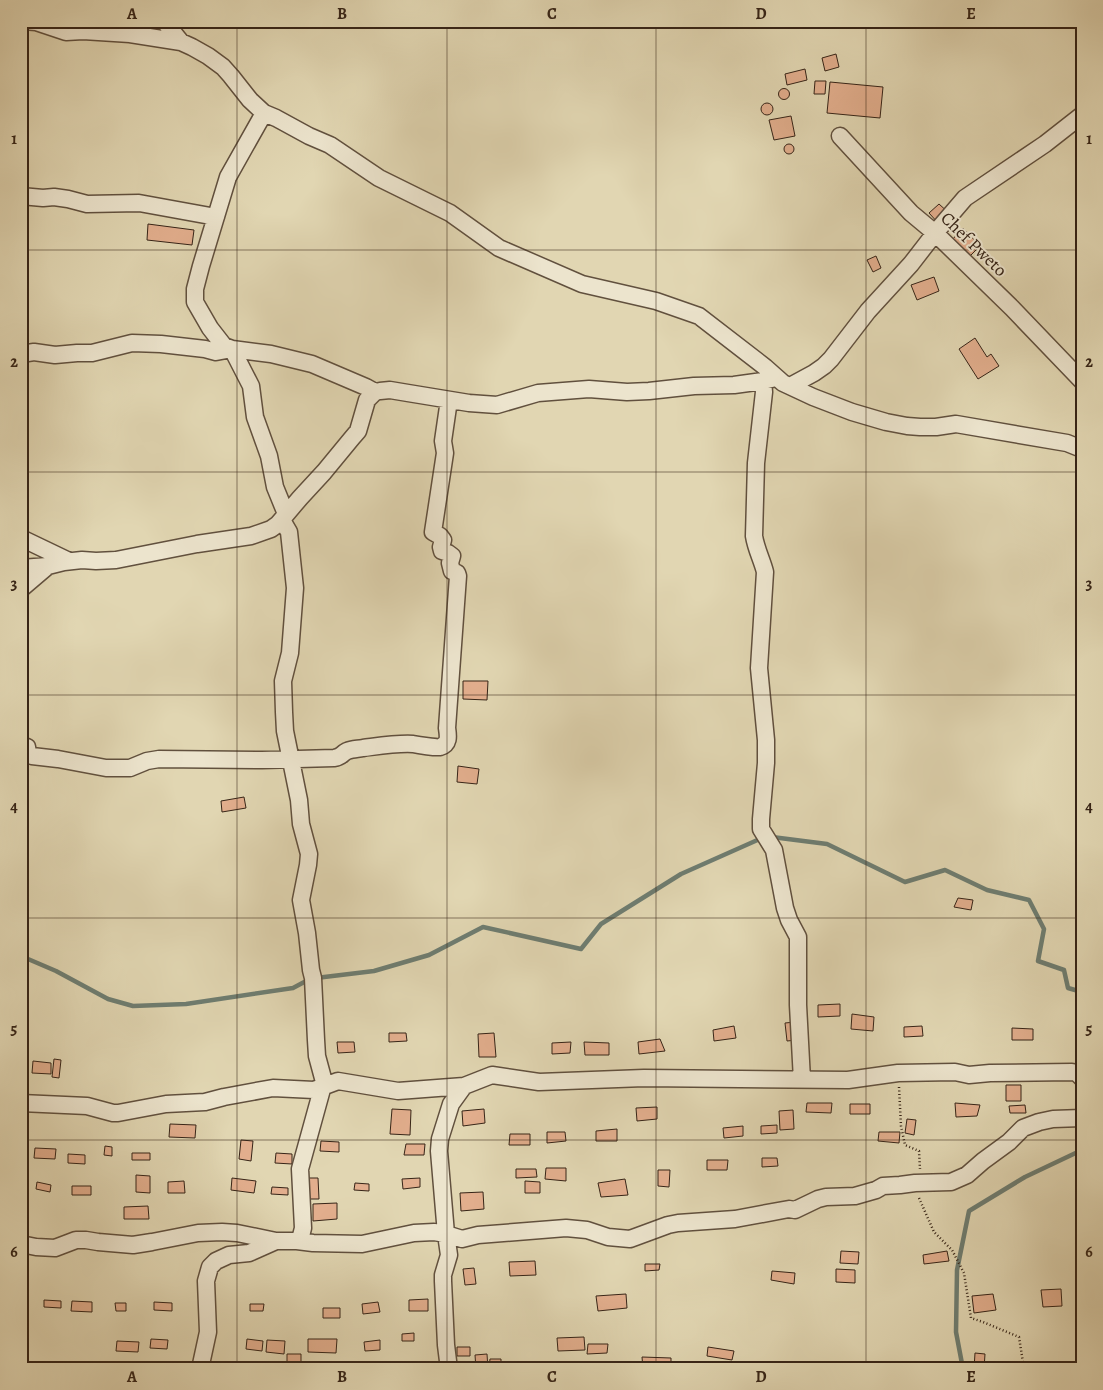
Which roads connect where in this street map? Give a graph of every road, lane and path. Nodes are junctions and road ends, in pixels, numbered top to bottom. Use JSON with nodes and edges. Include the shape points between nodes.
{"nodes":[{"id":1,"x":23,"y":21,"type":"edge"},
{"id":2,"x":164,"y":21,"type":"edge"},
{"id":3,"x":181,"y":42,"type":"junction"},
{"id":4,"x":264,"y":113,"type":"junction"},
{"id":5,"x":1082,"y":115,"type":"edge"},
{"id":6,"x":840,"y":136,"type":"dead end"},
{"id":7,"x":21,"y":196,"type":"edge"},
{"id":8,"x":216,"y":217,"type":"junction"},
{"id":9,"x":935,"y":233,"type":"junction"},
{"id":10,"x":232,"y":349,"type":"junction"},
{"id":11,"x":21,"y":354,"type":"edge"},
{"id":12,"x":1082,"y":381,"type":"edge"},
{"id":13,"x":776,"y":382,"type":"junction"},
{"id":14,"x":375,"y":392,"type":"junction"},
{"id":15,"x":449,"y":400,"type":"junction"},
{"id":16,"x":1082,"y":449,"type":"edge"},
{"id":17,"x":284,"y":516,"type":"junction"},
{"id":18,"x":21,"y":538,"type":"edge"},
{"id":19,"x":69,"y":561,"type":"junction"},
{"id":20,"x":48,"y":566,"type":"junction"},
{"id":21,"x":21,"y":568,"type":"edge"},
{"id":22,"x":21,"y":589,"type":"edge"},
{"id":23,"x":21,"y":745,"type":"edge"},
{"id":24,"x":291,"y":758,"type":"junction"},
{"id":25,"x":898,"y":1073,"type":"junction"},
{"id":26,"x":1082,"y":1078,"type":"edge"},
{"id":27,"x":802,"y":1080,"type":"junction"},
{"id":28,"x":464,"y":1086,"type":"junction"},
{"id":29,"x":323,"y":1088,"type":"junction"},
{"id":30,"x":21,"y":1103,"type":"edge"},
{"id":31,"x":1082,"y":1118,"type":"edge"},
{"id":32,"x":915,"y":1182,"type":"junction"},
{"id":33,"x":446,"y":1234,"type":"junction"},
{"id":34,"x":297,"y":1241,"type":"junction"},
{"id":35,"x":276,"y":1242,"type":"junction"},
{"id":36,"x":21,"y":1244,"type":"edge"},
{"id":37,"x":200,"y":1369,"type":"edge"},
{"id":38,"x":449,"y":1369,"type":"edge"},
{"id":39,"x":1024,"y":1369,"type":"edge"}],
"edges":[{"from":1,"to":3,"type":"street","via":[[66,32],[109,32]]},
{"from":2,"to":3,"type":"street"},
{"from":3,"to":4,"type":"street","via":[[223,67]]},
{"from":4,"to":8,"type":"street","via":[[228,178]]},
{"from":4,"to":13,"type":"street","via":[[330,145],[379,178],[450,213],[499,248],[582,284],[656,301],[698,316],[765,367]]},
{"from":5,"to":9,"type":"street","via":[[965,198]]},
{"from":6,"to":9,"type":"street","name":"Chef Pweto"},
{"from":7,"to":8,"type":"street","via":[[68,198],[87,204],[139,203]]},
{"from":8,"to":10,"type":"street","via":[[201,266],[195,302],[215,336]]},
{"from":9,"to":12,"type":"street","name":"Chef Pweto"},
{"from":9,"to":13,"type":"street","via":[[824,366],[814,373]]},
{"from":10,"to":11,"type":"street","via":[[211,352],[132,343],[92,354]]},
{"from":10,"to":14,"type":"street","via":[[312,364]]},
{"from":10,"to":17,"type":"street","via":[[251,386],[255,417]]},
{"from":13,"to":15,"type":"street","via":[[649,391],[589,389],[538,393],[497,404]]},
{"from":13,"to":16,"type":"street","via":[[886,422],[936,427],[956,424],[1067,443]]},
{"from":13,"to":27,"type":"street","via":[[764,392],[756,463],[754,536],[765,572],[759,668],[766,763],[760,819],[761,829],[774,850],[785,908],[798,937]]},
{"from":14,"to":15,"type":"street","via":[[390,390]]},
{"from":14,"to":17,"type":"street","via":[[364,405],[358,431]]},
{"from":15,"to":24,"type":"street","via":[[443,441],[445,453],[432,532],[442,538],[441,549],[452,556],[451,570],[458,576],[448,742],[438,748],[411,744],[348,751],[339,757]]},
{"from":17,"to":19,"type":"street","via":[[271,529],[251,536],[116,560]]},
{"from":17,"to":24,"type":"street","via":[[295,588],[290,653],[283,681],[285,731]]},
{"from":18,"to":19,"type":"street"},
{"from":19,"to":20,"type":"street"},
{"from":20,"to":21,"type":"street"},
{"from":20,"to":22,"type":"street"},
{"from":23,"to":24,"type":"street","via":[[27,747],[32,756],[106,768],[130,768],[159,759]]},
{"from":24,"to":29,"type":"street","via":[[309,854],[301,900],[314,978],[317,1056]]},
{"from":25,"to":26,"type":"street","via":[[1072,1072]]},
{"from":25,"to":27,"type":"street","via":[[848,1080]]},
{"from":25,"to":32,"type":"path","via":[[905,1145],[919,1151],[920,1167]]},
{"from":27,"to":28,"type":"street","via":[[644,1078],[539,1082],[492,1074]]},
{"from":28,"to":29,"type":"street","via":[[398,1091],[338,1081]]},
{"from":28,"to":33,"type":"street","via":[[451,1104],[440,1139]]},
{"from":29,"to":30,"type":"street","via":[[303,1091],[273,1088],[206,1102],[166,1104],[118,1113],[87,1106]]},
{"from":29,"to":34,"type":"street","via":[[300,1169],[303,1228]]},
{"from":31,"to":32,"type":"street","via":[[1052,1119],[1023,1128],[967,1175],[951,1182]]},
{"from":32,"to":33,"type":"street","via":[[883,1186],[855,1196],[818,1199],[795,1210],[678,1223],[630,1239],[566,1228],[462,1239]]},
{"from":32,"to":39,"type":"path","via":[[920,1203],[934,1232],[952,1250],[964,1273],[971,1318],[1019,1337]]},
{"from":33,"to":34,"type":"street","via":[[414,1234],[362,1244]]},
{"from":33,"to":38,"type":"street","via":[[450,1255],[443,1281]]},
{"from":34,"to":35,"type":"street"},
{"from":35,"to":36,"type":"street","via":[[222,1232],[198,1233],[134,1245],[86,1240],[55,1248]]},
{"from":35,"to":37,"type":"street","via":[[249,1254],[229,1255],[216,1260],[210,1267],[206,1281],[208,1332]]}]}
